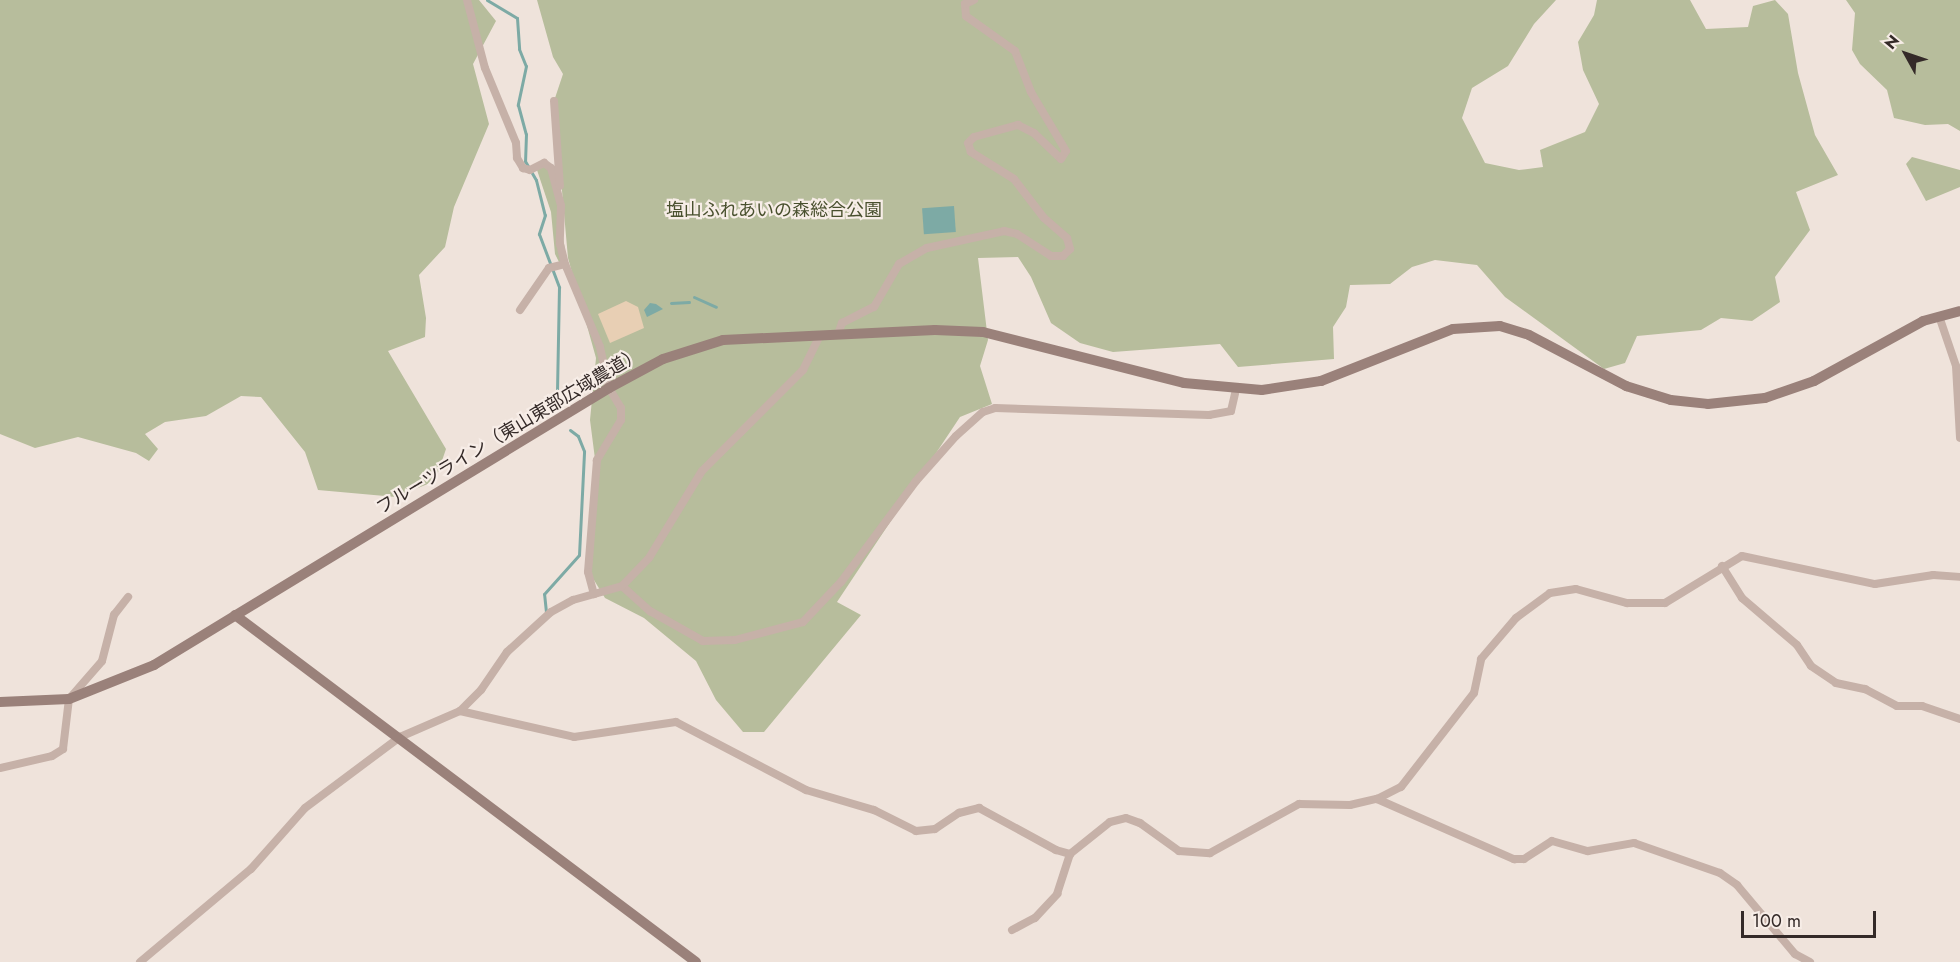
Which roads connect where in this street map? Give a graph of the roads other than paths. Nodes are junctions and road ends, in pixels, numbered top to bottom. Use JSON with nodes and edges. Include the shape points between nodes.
{"nodes":[{"id":1,"x":467,"y":0,"type":"edge"},
{"id":2,"x":974,"y":0,"type":"edge"},
{"id":3,"x":554,"y":101,"type":"dead end"},
{"id":4,"x":561,"y":206,"type":"junction"},
{"id":5,"x":563,"y":265,"type":"junction"},
{"id":6,"x":520,"y":310,"type":"dead end"},
{"id":7,"x":1960,"y":311,"type":"edge"},
{"id":8,"x":1943,"y":315,"type":"junction"},
{"id":9,"x":838,"y":334,"type":"junction"},
{"id":10,"x":820,"y":335,"type":"junction"},
{"id":11,"x":609,"y":388,"type":"junction"},
{"id":12,"x":1236,"y":390,"type":"junction"},
{"id":13,"x":1960,"y":438,"type":"edge"},
{"id":14,"x":1722,"y":566,"type":"junction"},
{"id":15,"x":1960,"y":577,"type":"edge"},
{"id":16,"x":622,"y":586,"type":"junction"},
{"id":17,"x":594,"y":594,"type":"junction"},
{"id":18,"x":128,"y":597,"type":"dead end"},
{"id":19,"x":235,"y":615,"type":"junction"},
{"id":20,"x":69,"y":699,"type":"junction"},
{"id":21,"x":0,"y":702,"type":"edge"},
{"id":22,"x":460,"y":711,"type":"junction"},
{"id":23,"x":1960,"y":719,"type":"edge"},
{"id":24,"x":400,"y":737,"type":"junction"},
{"id":25,"x":0,"y":768,"type":"edge"},
{"id":26,"x":1377,"y":799,"type":"junction"},
{"id":27,"x":1070,"y":854,"type":"junction"},
{"id":28,"x":1012,"y":930,"type":"dead end"},
{"id":29,"x":140,"y":962,"type":"edge"},
{"id":30,"x":696,"y":962,"type":"edge"},
{"id":31,"x":1810,"y":962,"type":"edge"}],
"edges":[{"from":1,"to":4,"type":"street","via":[[486,68],[516,143],[517,158],[523,168],[544,163],[551,168]]},
{"from":2,"to":9,"type":"street","via":[[965,4],[966,16],[1015,51],[1030,92],[1066,151],[1061,159],[1034,133],[1018,125],[974,137],[968,142],[970,153],[1014,179],[1044,218],[1067,238],[1070,249],[1063,256],[1051,256],[1017,234],[1004,231],[927,248],[899,264],[874,307],[842,323]]},
{"from":3,"to":4,"type":"street"},
{"from":4,"to":5,"type":"street"},
{"from":5,"to":6,"type":"street","via":[[549,268]]},
{"from":5,"to":11,"type":"street","via":[[600,347]]},
{"from":7,"to":8,"type":"street"},
{"from":8,"to":12,"type":"street","name":"フルーツライン（東山東部広域農道）","via":[[1907,329],[1814,381],[1739,402],[1708,404],[1648,393],[1515,330],[1477,325],[1453,329],[1321,381]]},
{"from":8,"to":13,"type":"street","via":[[1956,366]]},
{"from":9,"to":10,"type":"street","name":"フルーツライン（東山東部広域農道）"},
{"from":9,"to":12,"type":"street","name":"フルーツライン（東山東部広域農道）","via":[[983,332],[1184,383]]},
{"from":10,"to":11,"type":"street","name":"フルーツライン（東山東部広域農道）","via":[[707,344],[663,359]]},
{"from":10,"to":16,"type":"street","via":[[803,370],[702,471],[649,558]]},
{"from":11,"to":17,"type":"street","via":[[621,408],[621,420],[597,460],[588,572]]},
{"from":11,"to":19,"type":"street","name":"フルーツライン（東山東部広域農道）"},
{"from":12,"to":16,"type":"street","via":[[1231,411],[1209,416],[995,408],[983,412],[916,481],[841,582],[803,622],[735,640],[703,641],[650,611]]},
{"from":14,"to":15,"type":"street","via":[[1748,556],[1883,584],[1933,575]]},
{"from":14,"to":23,"type":"street","via":[[1742,598],[1797,645],[1811,666],[1836,683],[1865,689],[1897,706],[1922,706]]},
{"from":14,"to":26,"type":"street","via":[[1665,603],[1627,603],[1576,590],[1558,590],[1541,597],[1516,618],[1481,659],[1474,693],[1408,779]]},
{"from":16,"to":17,"type":"street"},
{"from":17,"to":22,"type":"street","via":[[573,600],[533,626]]},
{"from":18,"to":20,"type":"street","via":[[114,615],[102,661]]},
{"from":19,"to":20,"type":"street","name":"フルーツライン（東山東部広域農道）","via":[[144,669]]},
{"from":19,"to":24,"type":"street"},
{"from":20,"to":21,"type":"street","name":"フルーツライン（東山東部広域農道）"},
{"from":20,"to":25,"type":"street","via":[[65,742],[58,754]]},
{"from":22,"to":24,"type":"street"},
{"from":22,"to":27,"type":"street","via":[[574,737],[676,722],[806,790],[874,810],[916,831],[935,829],[959,813],[979,808]]},
{"from":24,"to":29,"type":"street","via":[[305,807],[251,869]]},
{"from":24,"to":30,"type":"street"},
{"from":26,"to":27,"type":"street","via":[[1350,805],[1299,804],[1210,853],[1179,851],[1140,823],[1117,819]]},
{"from":26,"to":31,"type":"street","via":[[1514,859],[1524,859],[1552,841],[1588,851],[1634,843],[1720,873],[1737,885],[1795,954]]},
{"from":27,"to":28,"type":"street","via":[[1057,894],[1035,918]]}]}
